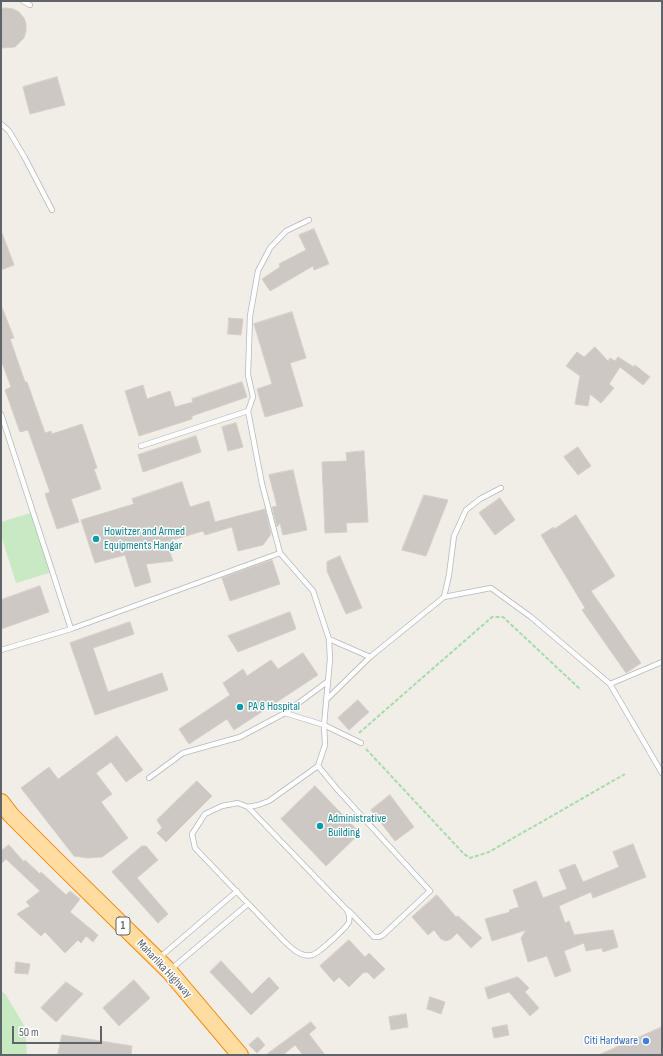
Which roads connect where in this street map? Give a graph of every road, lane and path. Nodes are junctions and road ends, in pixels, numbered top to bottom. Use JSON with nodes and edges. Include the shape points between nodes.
{"nodes":[{"id":1,"x":23,"y":1,"type":"edge"},
{"id":2,"x":30,"y":5,"type":"dead end"},
{"id":3,"x":1,"y":124,"type":"edge"},
{"id":4,"x":52,"y":210,"type":"dead end"},
{"id":5,"x":309,"y":220,"type":"dead end"},
{"id":6,"x":248,"y":411,"type":"junction"},
{"id":7,"x":1,"y":414,"type":"edge"},
{"id":8,"x":2,"y":421,"type":"edge"},
{"id":9,"x":141,"y":446,"type":"dead end"},
{"id":10,"x":501,"y":488,"type":"dead end"},
{"id":11,"x":280,"y":553,"type":"junction"},
{"id":12,"x":444,"y":597,"type":"junction"},
{"id":13,"x":71,"y":629,"type":"junction"},
{"id":14,"x":329,"y":639,"type":"junction"},
{"id":15,"x":1,"y":650,"type":"edge"},
{"id":16,"x":370,"y":657,"type":"junction"},
{"id":17,"x":662,"y":662,"type":"edge"},
{"id":18,"x":327,"y":682,"type":"junction"},
{"id":19,"x":610,"y":684,"type":"junction"},
{"id":20,"x":581,"y":690,"type":"dead end"},
{"id":21,"x":326,"y":700,"type":"junction"},
{"id":22,"x":285,"y":713,"type":"junction"},
{"id":23,"x":324,"y":725,"type":"junction"},
{"id":24,"x":360,"y":743,"type":"junction"},
{"id":25,"x":318,"y":766,"type":"junction"},
{"id":26,"x":662,"y":773,"type":"edge"},
{"id":27,"x":625,"y":774,"type":"dead end"},
{"id":28,"x":149,"y":778,"type":"dead end"},
{"id":29,"x":1,"y":802,"type":"edge"},
{"id":30,"x":248,"y":807,"type":"junction"},
{"id":31,"x":236,"y":891,"type":"junction"},
{"id":32,"x":248,"y":904,"type":"junction"},
{"id":33,"x":347,"y":910,"type":"junction"},
{"id":34,"x":157,"y":959,"type":"junction"},
{"id":35,"x":169,"y":971,"type":"junction"},
{"id":36,"x":240,"y":1055,"type":"edge"}],
"edges":[{"from":1,"to":2,"type":"lane"},
{"from":3,"to":4,"type":"lane","via":[[9,131]]},
{"from":5,"to":6,"type":"lane","via":[[286,231],[270,248],[258,271],[250,316],[248,375],[253,397]]},
{"from":6,"to":9,"type":"lane"},
{"from":6,"to":11,"type":"lane","via":[[262,484]]},
{"from":7,"to":8,"type":"lane"},
{"from":8,"to":13,"type":"lane"},
{"from":10,"to":12,"type":"lane","via":[[466,510],[454,536]]},
{"from":11,"to":13,"type":"lane"},
{"from":11,"to":14,"type":"lane","via":[[313,591]]},
{"from":12,"to":16,"type":"lane"},
{"from":12,"to":19,"type":"lane","via":[[491,588],[531,617]]},
{"from":13,"to":15,"type":"lane"},
{"from":14,"to":16,"type":"lane"},
{"from":14,"to":18,"type":"lane"},
{"from":16,"to":21,"type":"lane"},
{"from":17,"to":19,"type":"lane"},
{"from":18,"to":21,"type":"lane"},
{"from":18,"to":22,"type":"lane"},
{"from":19,"to":26,"type":"lane"},
{"from":20,"to":24,"type":"path","via":[[503,617],[492,617],[359,732]]},
{"from":21,"to":23,"type":"lane"},
{"from":22,"to":23,"type":"lane"},
{"from":22,"to":28,"type":"lane","via":[[240,737],[184,753]]},
{"from":23,"to":24,"type":"lane"},
{"from":23,"to":25,"type":"lane","via":[[325,745]]},
{"from":24,"to":27,"type":"path","via":[[470,858],[489,852]]},
{"from":25,"to":30,"type":"lane","via":[[269,801]]},
{"from":25,"to":33,"type":"lane","via":[[430,891],[379,937],[374,937]]},
{"from":29,"to":34,"type":"highway","name":"Maharlika Highway","number":"1","via":[[11,815]]},
{"from":30,"to":31,"type":"lane","via":[[238,803],[222,806],[205,814],[192,834],[195,848]]},
{"from":30,"to":33,"type":"lane"},
{"from":31,"to":32,"type":"lane"},
{"from":31,"to":34,"type":"lane"},
{"from":32,"to":33,"type":"lane","via":[[293,949],[302,955],[312,956],[322,950],[349,923]]},
{"from":32,"to":35,"type":"lane"},
{"from":34,"to":35,"type":"highway","name":"Maharlika Highway","number":"1"},
{"from":35,"to":36,"type":"highway","name":"Maharlika Highway","number":"1"}]}
